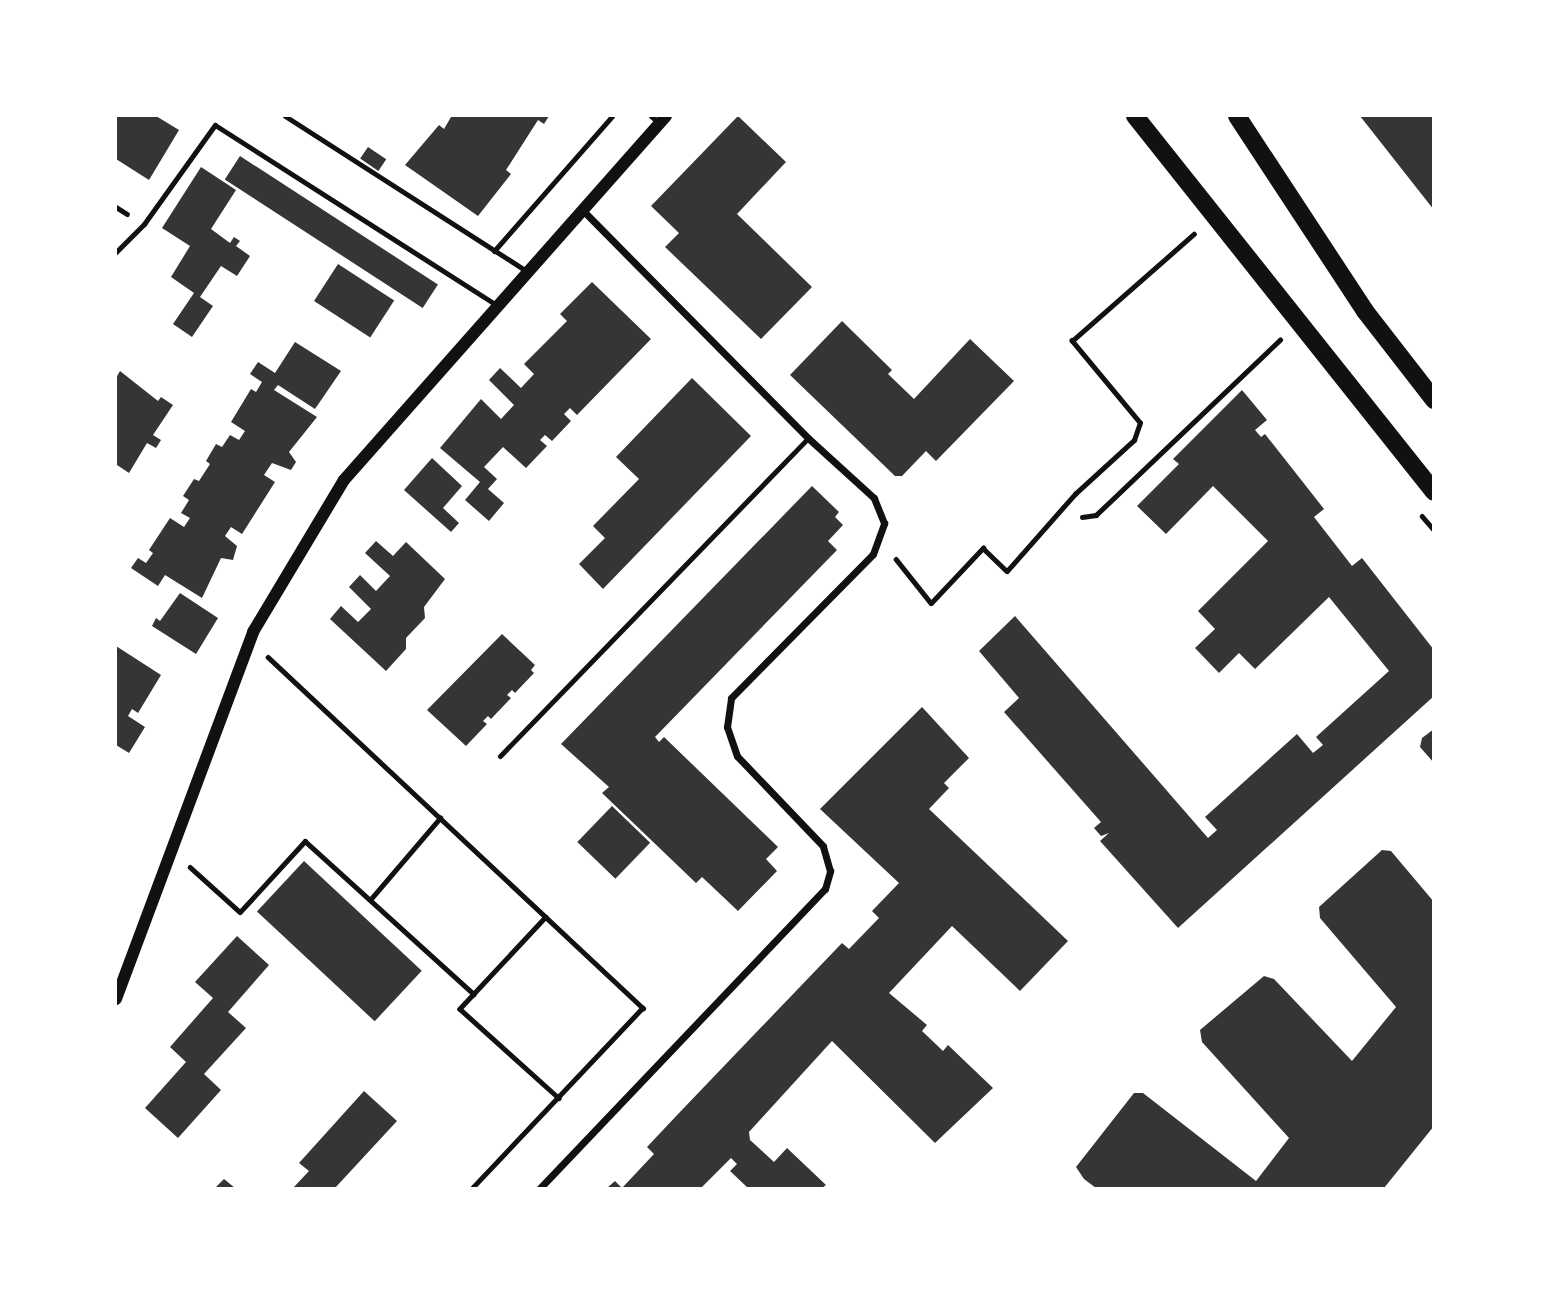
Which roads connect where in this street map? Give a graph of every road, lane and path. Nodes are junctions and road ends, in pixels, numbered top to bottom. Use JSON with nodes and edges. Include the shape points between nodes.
{"nodes":[{"id":1,"x":285,"y":116,"type":"edge"},
{"id":2,"x":612,"y":116,"type":"edge"},
{"id":3,"x":1135,"y":116,"type":"edge"},
{"id":4,"x":1237,"y":116,"type":"edge"},
{"id":5,"x":659,"y":118,"type":"edge"},
{"id":6,"x":582,"y":210,"type":"junction"},
{"id":7,"x":1216,"y":215,"type":"junction"},
{"id":8,"x":494,"y":251,"type":"junction"},
{"id":9,"x":116,"y":252,"type":"edge"},
{"id":10,"x":528,"y":273,"type":"junction"},
{"id":11,"x":500,"y":307,"type":"junction"},
{"id":12,"x":1301,"y":321,"type":"junction"},
{"id":13,"x":1433,"y":400,"type":"edge"},
{"id":14,"x":808,"y":438,"type":"junction"},
{"id":15,"x":1433,"y":492,"type":"edge"},
{"id":16,"x":1082,"y":517,"type":"dead end"},
{"id":17,"x":884,"y":523,"type":"junction"},
{"id":18,"x":250,"y":640,"type":"junction"},
{"id":19,"x":500,"y":757,"type":"dead end"},
{"id":20,"x":440,"y":818,"type":"junction"},
{"id":21,"x":172,"y":850,"type":"junction"},
{"id":22,"x":370,"y":900,"type":"junction"},
{"id":23,"x":546,"y":917,"type":"junction"},
{"id":24,"x":474,"y":994,"type":"junction"},
{"id":25,"x":116,"y":999,"type":"edge"},
{"id":26,"x":559,"y":1098,"type":"junction"},
{"id":27,"x":473,"y":1188,"type":"edge"},
{"id":28,"x":540,"y":1188,"type":"edge"}],
"edges":[{"from":1,"to":8,"type":"lane"},
{"from":2,"to":8,"type":"lane"},
{"from":3,"to":7,"type":"main road"},
{"from":4,"to":13,"type":"main road","via":[[1365,311]]},
{"from":5,"to":6,"type":"street"},
{"from":6,"to":10,"type":"street"},
{"from":6,"to":14,"type":"street"},
{"from":7,"to":12,"type":"main road"},
{"from":7,"to":17,"type":"path","via":[[1072,341],[1140,423],[1134,440],[1075,494],[1007,571],[983,548],[932,603],[898,568]]},
{"from":8,"to":10,"type":"lane"},
{"from":9,"to":11,"type":"lane","via":[[144,224],[215,125]]},
{"from":10,"to":11,"type":"street"},
{"from":11,"to":18,"type":"street","via":[[344,480]]},
{"from":12,"to":15,"type":"main road"},
{"from":12,"to":16,"type":"path","via":[[1096,515]]},
{"from":14,"to":17,"type":"street","via":[[874,498]]},
{"from":14,"to":19,"type":"lane"},
{"from":17,"to":28,"type":"street","via":[[873,554],[731,698],[727,727],[737,756],[822,846],[830,871],[825,889]]},
{"from":18,"to":20,"type":"path"},
{"from":18,"to":21,"type":"street"},
{"from":20,"to":22,"type":"path"},
{"from":20,"to":23,"type":"path"},
{"from":21,"to":22,"type":"path","via":[[240,912],[305,841]]},
{"from":21,"to":25,"type":"street"},
{"from":22,"to":24,"type":"path"},
{"from":23,"to":24,"type":"path"},
{"from":23,"to":26,"type":"path","via":[[643,1008]]},
{"from":24,"to":26,"type":"path","via":[[460,1009]]},
{"from":26,"to":27,"type":"path"}]}
